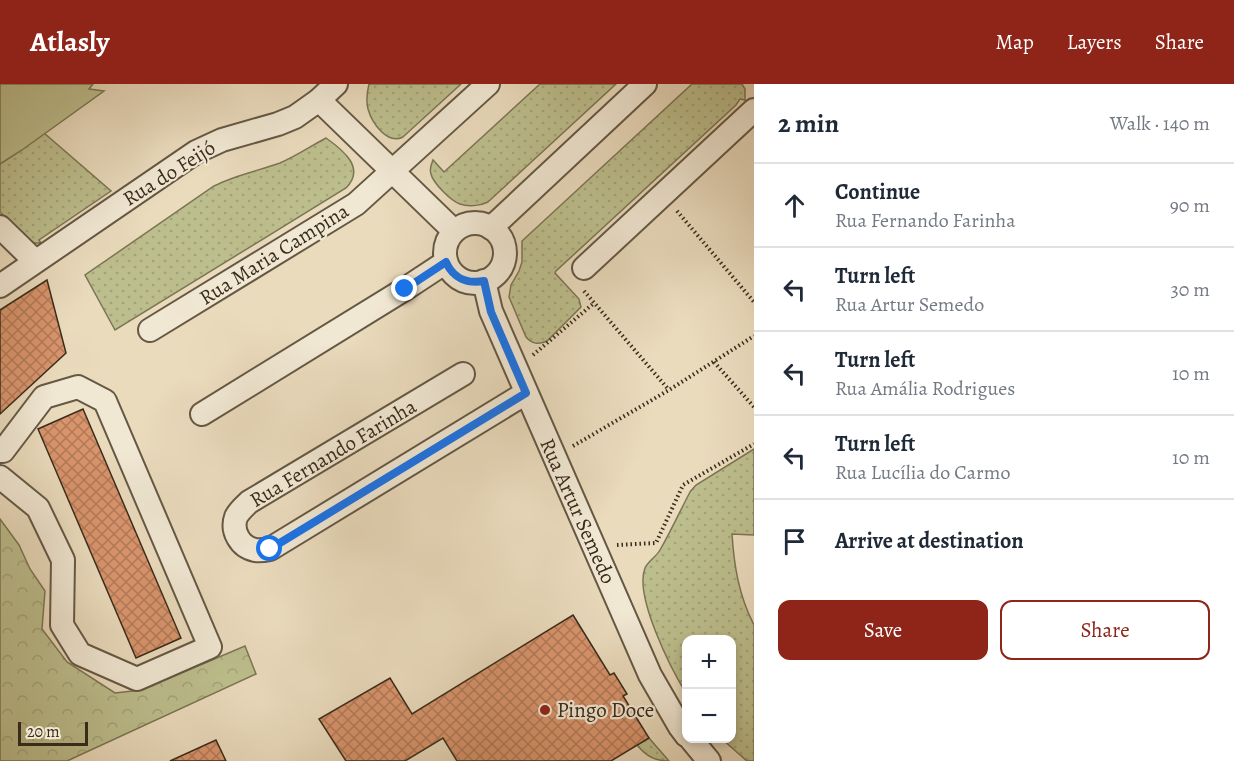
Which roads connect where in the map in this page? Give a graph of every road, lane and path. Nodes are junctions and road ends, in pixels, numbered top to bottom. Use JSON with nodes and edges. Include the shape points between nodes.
{"nodes":[{"id":1,"x":336,"y":84,"type":"edge"},
{"id":2,"x":488,"y":84,"type":"edge"},
{"id":3,"x":645,"y":84,"type":"edge"},
{"id":4,"x":319,"y":100,"type":"junction"},
{"id":5,"x":754,"y":110,"type":"edge"},
{"id":6,"x":392,"y":171,"type":"junction"},
{"id":7,"x":663,"y":195,"type":"junction"},
{"id":8,"x":0,"y":227,"type":"edge"},
{"id":9,"x":491,"y":228,"type":"junction"},
{"id":10,"x":454,"y":231,"type":"junction"},
{"id":11,"x":35,"y":261,"type":"junction"},
{"id":12,"x":446,"y":262,"type":"junction"},
{"id":13,"x":584,"y":268,"type":"joint"},
{"id":14,"x":484,"y":281,"type":"junction"},
{"id":15,"x":0,"y":286,"type":"edge"},
{"id":16,"x":754,"y":302,"type":"edge"},
{"id":17,"x":594,"y":303,"type":"junction"},
{"id":18,"x":150,"y":330,"type":"dead end"},
{"id":19,"x":754,"y":336,"type":"edge"},
{"id":20,"x":714,"y":362,"type":"junction"},
{"id":21,"x":516,"y":369,"type":"junction"},
{"id":22,"x":463,"y":374,"type":"dead end"},
{"id":23,"x":669,"y":390,"type":"junction"},
{"id":24,"x":526,"y":393,"type":"junction"},
{"id":25,"x":754,"y":406,"type":"edge"},
{"id":26,"x":202,"y":414,"type":"dead end"},
{"id":27,"x":754,"y":444,"type":"edge"},
{"id":28,"x":0,"y":451,"type":"edge"},
{"id":29,"x":554,"y":456,"type":"junction"},
{"id":30,"x":0,"y":477,"type":"edge"},
{"id":31,"x":593,"y":546,"type":"junction"},
{"id":32,"x":682,"y":729,"type":"edge"},
{"id":33,"x":694,"y":743,"type":"edge"},
{"id":34,"x":709,"y":761,"type":"edge"}],
"edges":[{"from":1,"to":4,"type":"street","name":"Rua do Feijó"},
{"from":2,"to":6,"type":"street","name":"Rua Maria Campina"},
{"from":3,"to":9,"type":"street"},
{"from":4,"to":6,"type":"street"},
{"from":4,"to":11,"type":"street","name":"Rua do Feijó","via":[[295,117],[196,152]]},
{"from":5,"to":7,"type":"street"},
{"from":6,"to":10,"type":"street"},
{"from":6,"to":18,"type":"street","name":"Rua Maria Campina","via":[[356,204]]},
{"from":7,"to":13,"type":"street"},
{"from":7,"to":16,"type":"path"},
{"from":8,"to":11,"type":"street"},
{"from":9,"to":10,"type":"street","via":[[472,223]]},
{"from":9,"to":14,"type":"street","via":[[503,243],[504,257],[499,269]]},
{"from":10,"to":12,"type":"street","via":[[447,242]]},
{"from":11,"to":15,"type":"street","name":"Rua do Feijó"},
{"from":12,"to":14,"type":"street","via":[[459,278]]},
{"from":12,"to":26,"type":"street"},
{"from":13,"to":17,"type":"path","via":[[578,284]]},
{"from":14,"to":21,"type":"street","name":"Rua Artur Semedo","via":[[491,312]]},
{"from":17,"to":21,"type":"path"},
{"from":17,"to":23,"type":"path"},
{"from":19,"to":20,"type":"path"},
{"from":20,"to":23,"type":"path"},
{"from":20,"to":25,"type":"path"},
{"from":21,"to":24,"type":"street","name":"Rua Artur Semedo"},
{"from":22,"to":24,"type":"street","name":"Rua Fernando Farinha","via":[[249,502],[236,518],[238,539],[249,548],[270,549]]},
{"from":23,"to":29,"type":"path"},
{"from":24,"to":29,"type":"street","name":"Rua Artur Semedo"},
{"from":27,"to":31,"type":"path","via":[[683,485],[656,543]]},
{"from":28,"to":30,"type":"street","via":[[44,398],[78,387],[105,401],[210,646],[137,679],[80,654],[62,625],[63,560],[38,508]]},
{"from":29,"to":31,"type":"street","name":"Rua Artur Semedo"},
{"from":31,"to":32,"type":"street","name":"Rua Artur Semedo","via":[[650,675]]},
{"from":33,"to":34,"type":"street"}]}
